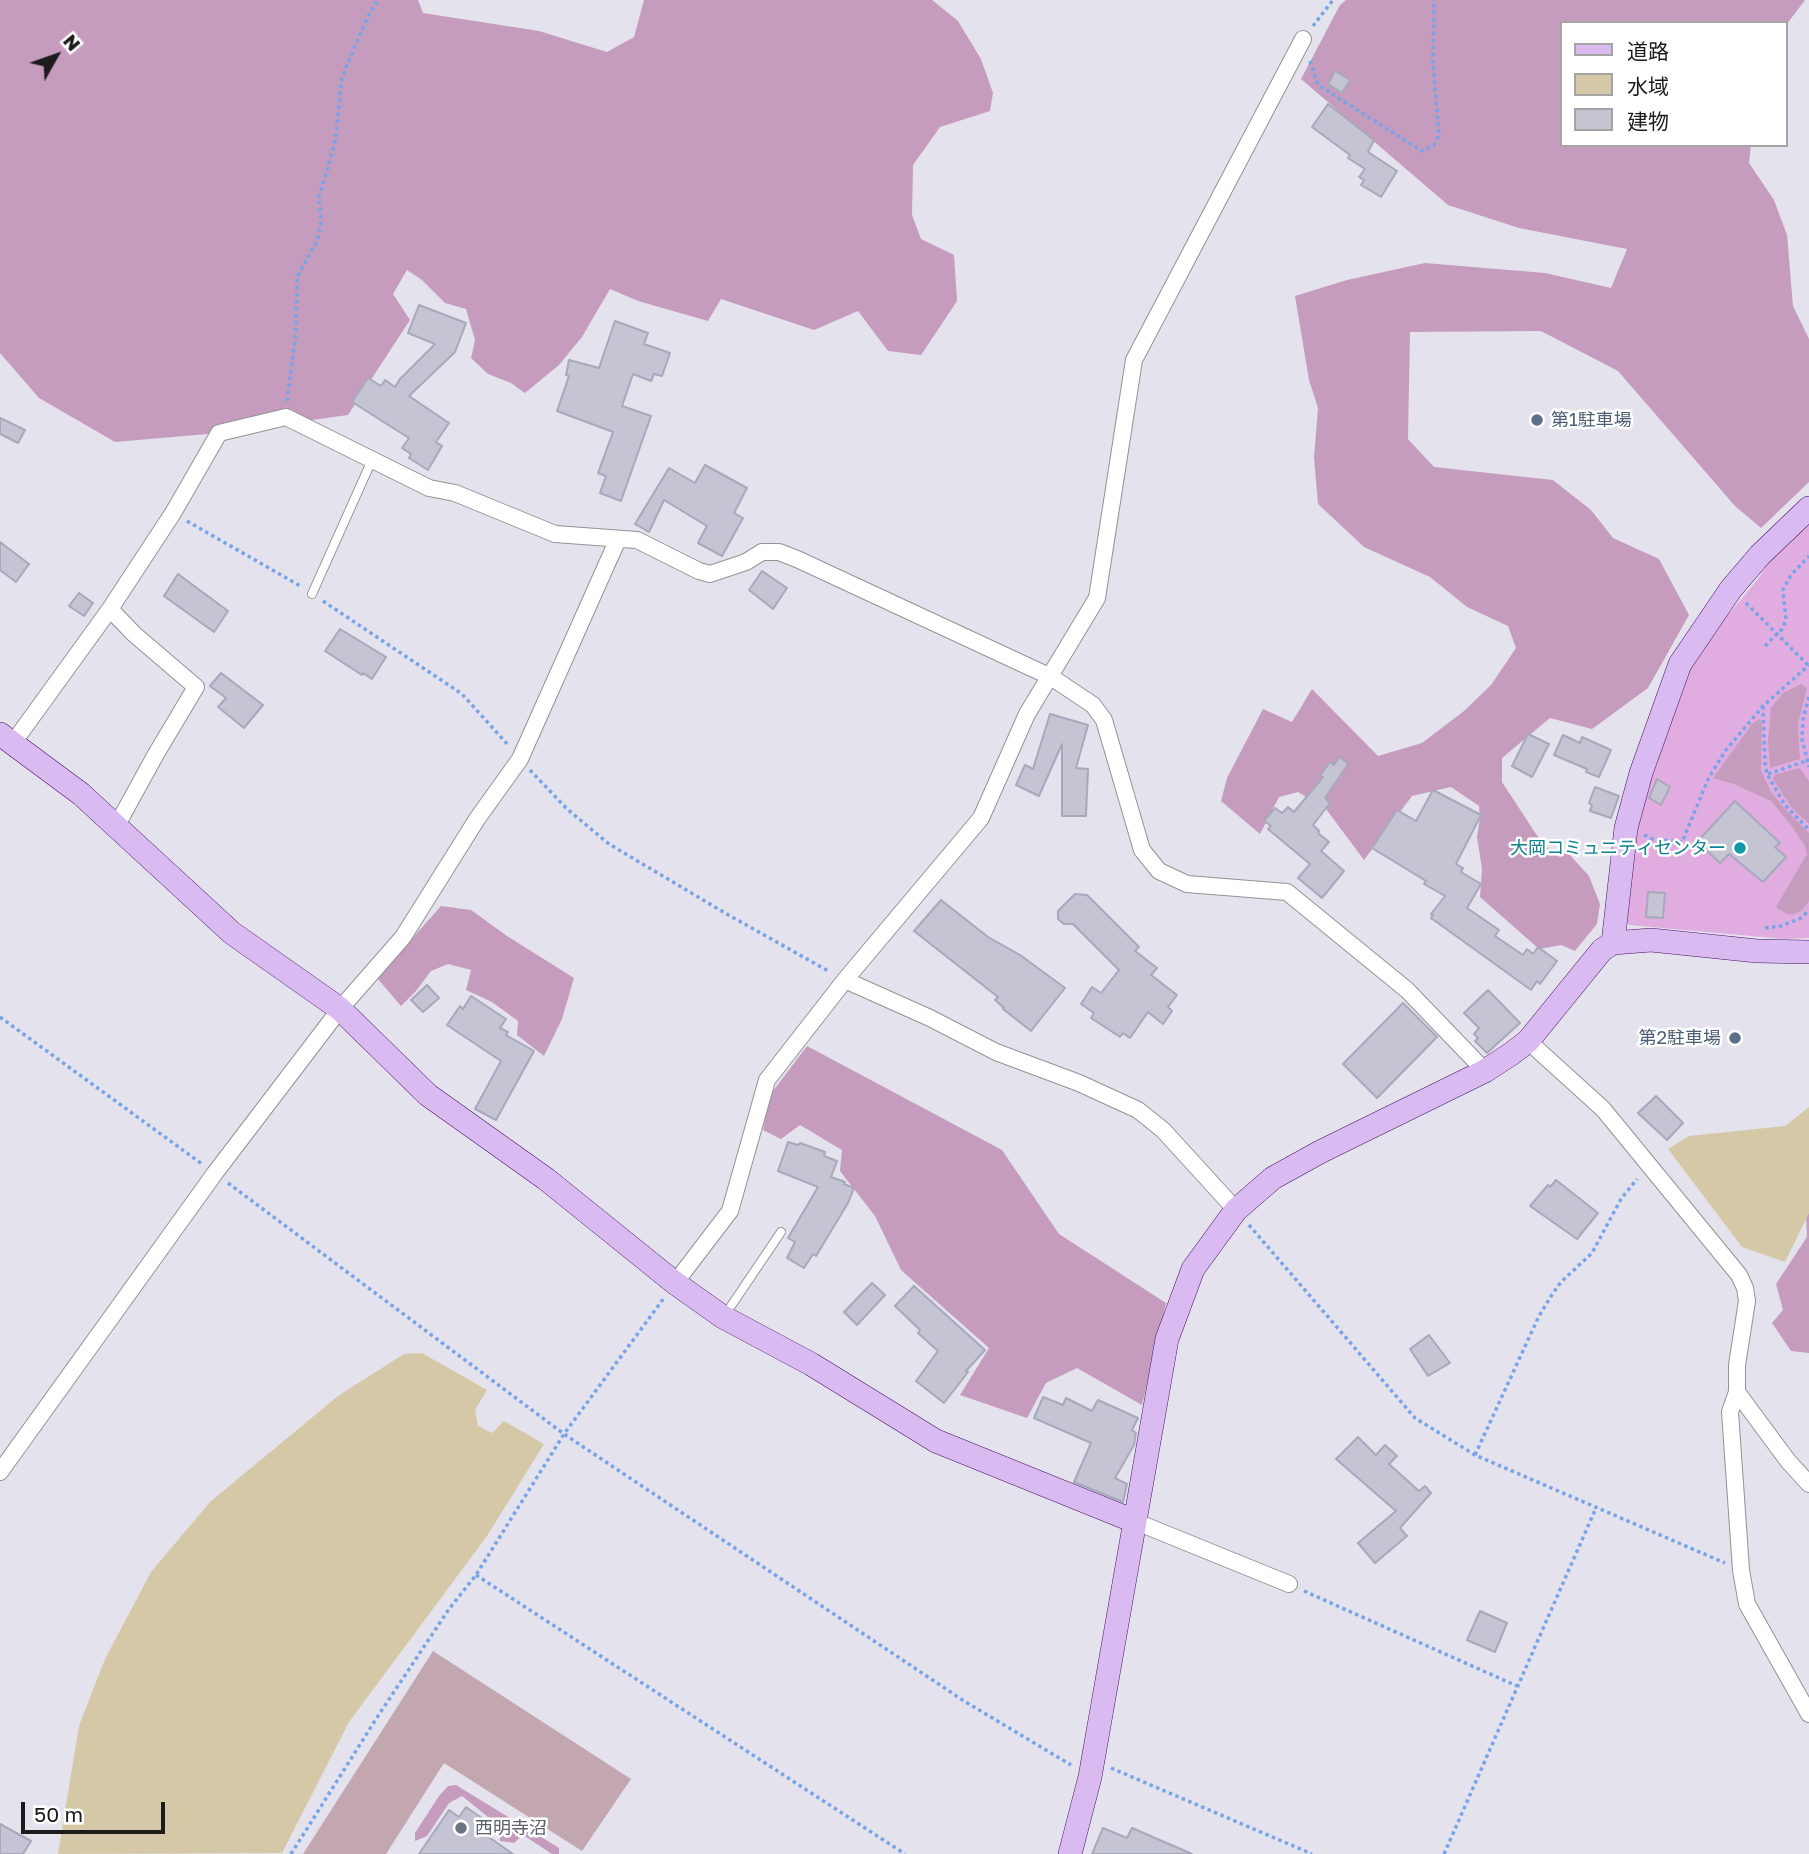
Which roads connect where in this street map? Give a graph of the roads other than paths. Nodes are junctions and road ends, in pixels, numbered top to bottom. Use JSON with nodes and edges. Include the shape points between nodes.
{"nodes":[{"id":1,"x":1303,"y":39,"type":"road end"},
{"id":2,"x":372,"y":460,"type":"junction"},
{"id":3,"x":1809,"y":508,"type":"edge"},
{"id":4,"x":618,"y":539,"type":"junction"},
{"id":5,"x":313,"y":594,"type":"dead end"},
{"id":6,"x":110,"y":609,"type":"junction"},
{"id":7,"x":1051,"y":677,"type":"junction"},
{"id":8,"x":6,"y":739,"type":"edge"},
{"id":9,"x":117,"y":825,"type":"junction"},
{"id":10,"x":1613,"y":943,"type":"junction"},
{"id":11,"x":1809,"y":952,"type":"edge"},
{"id":12,"x":845,"y":980,"type":"junction"},
{"id":13,"x":340,"y":1009,"type":"junction"},
{"id":14,"x":1528,"y":1041,"type":"junction"},
{"id":15,"x":1485,"y":1071,"type":"junction"},
{"id":16,"x":1236,"y":1210,"type":"junction"},
{"id":17,"x":781,"y":1231,"type":"dead end"},
{"id":18,"x":675,"y":1283,"type":"junction"},
{"id":19,"x":723,"y":1317,"type":"junction"},
{"id":20,"x":1737,"y":1392,"type":"junction"},
{"id":21,"x":0,"y":1472,"type":"edge"},
{"id":22,"x":1809,"y":1484,"type":"edge"},
{"id":23,"x":1134,"y":1521,"type":"junction"},
{"id":24,"x":1289,"y":1584,"type":"road end"},
{"id":25,"x":1809,"y":1714,"type":"edge"},
{"id":26,"x":1070,"y":1854,"type":"edge"}],
"edges":[{"from":1,"to":7,"type":"street","via":[[1134,360],[1097,598]]},
{"from":2,"to":4,"type":"street","via":[[429,488],[455,493],[555,534]]},
{"from":2,"to":5,"type":"lane"},
{"from":2,"to":6,"type":"street","via":[[286,417],[219,433]]},
{"from":3,"to":10,"type":"street","via":[[1731,589],[1681,664],[1641,772],[1626,828]]},
{"from":4,"to":7,"type":"street","via":[[636,540],[710,574],[762,552],[779,552]]},
{"from":4,"to":13,"type":"street","via":[[520,759],[403,937]]},
{"from":6,"to":8,"type":"street"},
{"from":6,"to":9,"type":"street","via":[[196,687]]},
{"from":7,"to":12,"type":"street","via":[[1027,714],[982,818]]},
{"from":7,"to":15,"type":"street","via":[[1093,705],[1104,720],[1142,850],[1159,871],[1188,884],[1287,892],[1407,990]]},
{"from":8,"to":9,"type":"street"},
{"from":9,"to":13,"type":"street","via":[[232,933]]},
{"from":10,"to":11,"type":"street","via":[[1651,940]]},
{"from":10,"to":14,"type":"street","via":[[1602,950]]},
{"from":12,"to":16,"type":"street","via":[[996,1052],[1138,1110],[1163,1130]]},
{"from":12,"to":18,"type":"street","via":[[767,1080],[730,1211]]},
{"from":13,"to":18,"type":"street","via":[[428,1095],[546,1179]]},
{"from":13,"to":21,"type":"street","via":[[215,1173]]},
{"from":14,"to":15,"type":"street"},
{"from":14,"to":20,"type":"street","via":[[1603,1109],[1739,1276],[1746,1301]]},
{"from":15,"to":16,"type":"street","via":[[1273,1178]]},
{"from":16,"to":23,"type":"street","via":[[1193,1269],[1167,1339]]},
{"from":17,"to":19,"type":"lane"},
{"from":18,"to":19,"type":"street"},
{"from":19,"to":23,"type":"street","via":[[811,1364],[936,1441]]},
{"from":20,"to":22,"type":"street"},
{"from":20,"to":25,"type":"street","via":[[1730,1412],[1747,1604]]},
{"from":23,"to":24,"type":"street"},
{"from":23,"to":26,"type":"street","via":[[1092,1769]]}]}
